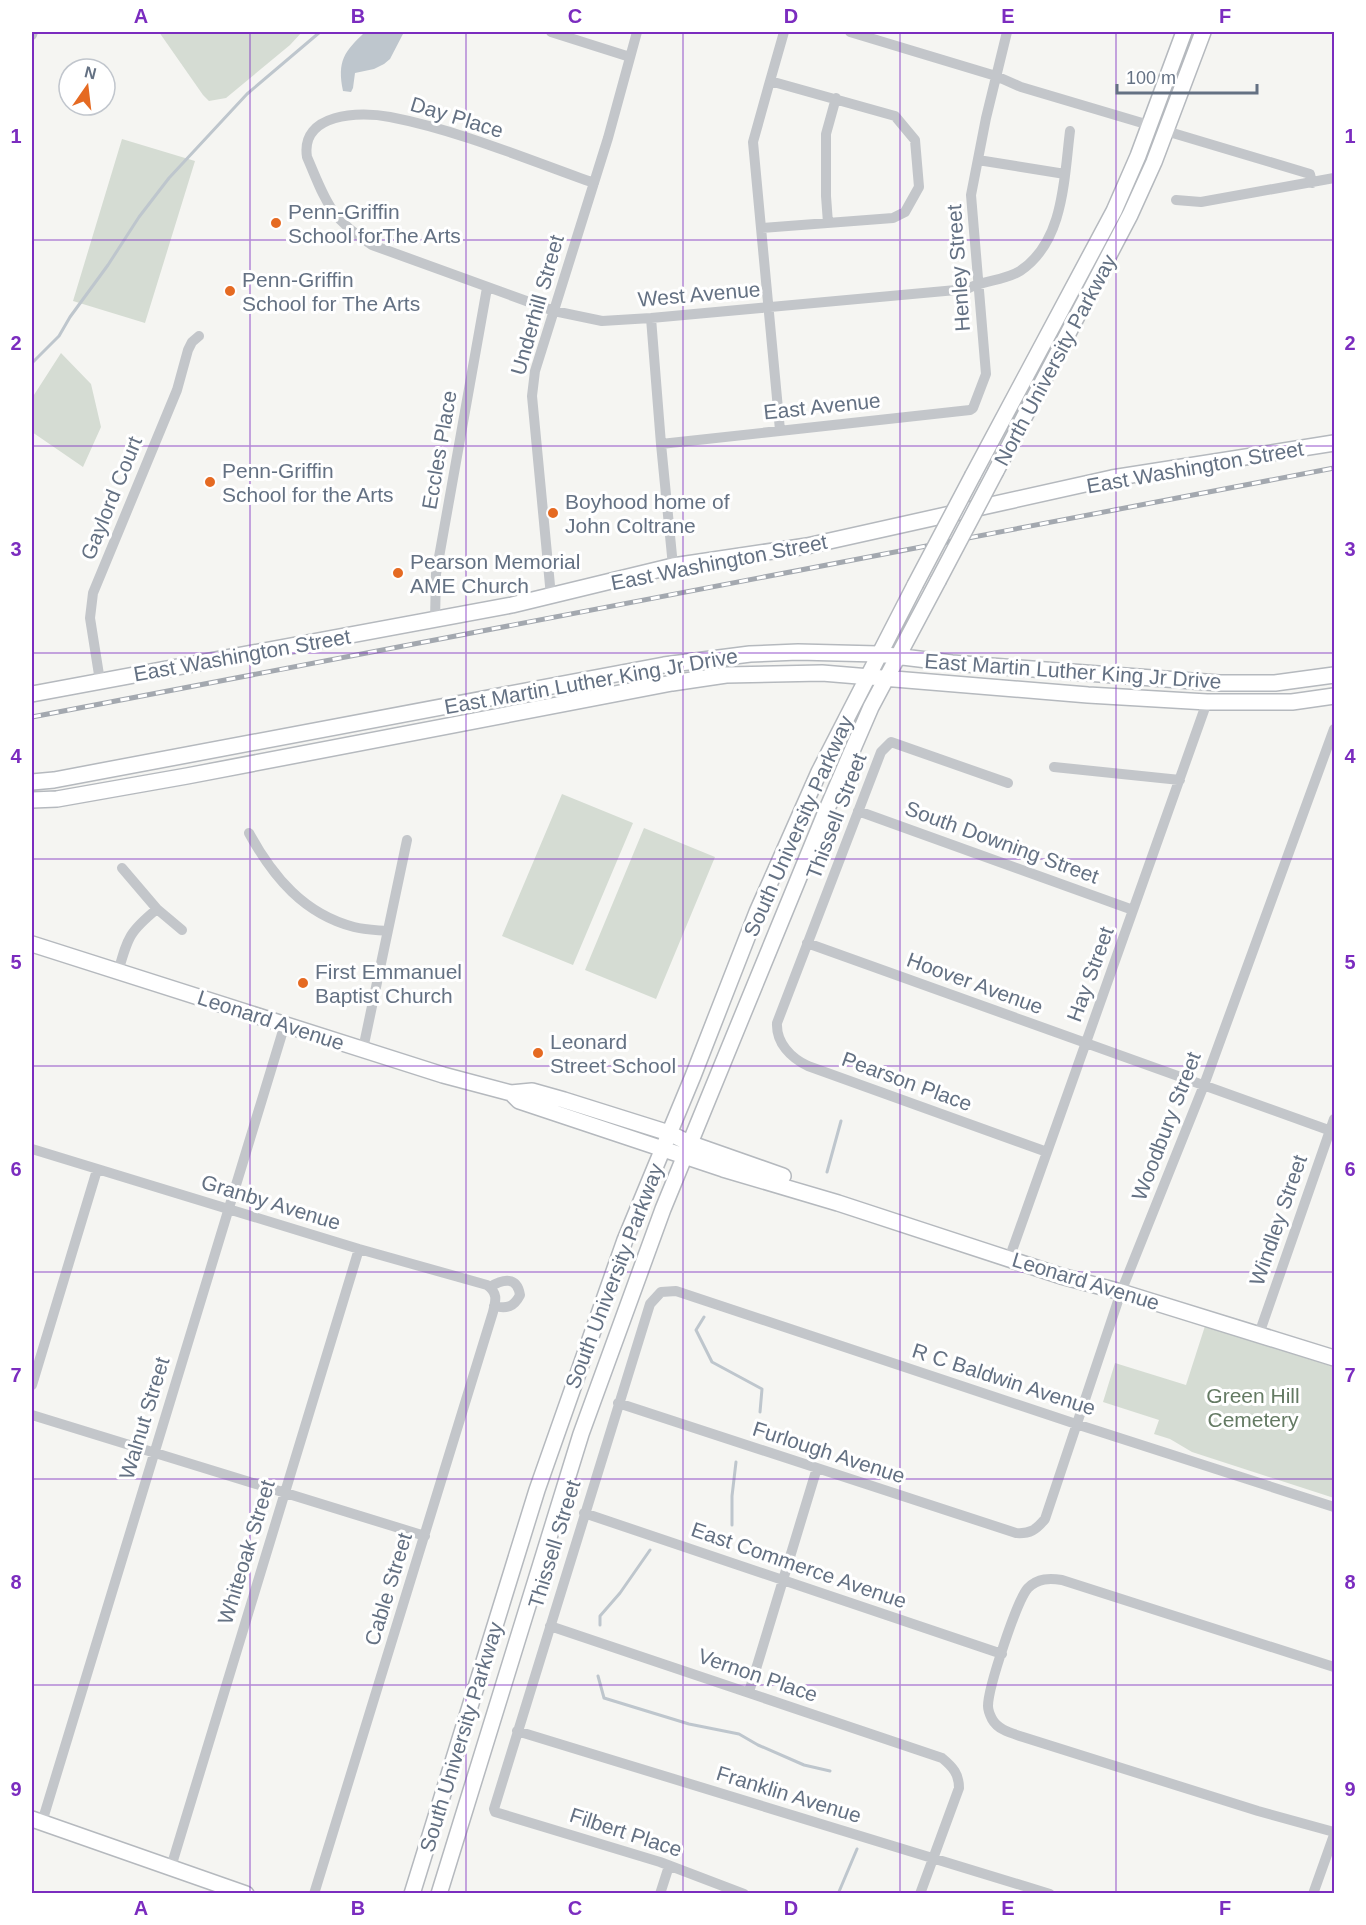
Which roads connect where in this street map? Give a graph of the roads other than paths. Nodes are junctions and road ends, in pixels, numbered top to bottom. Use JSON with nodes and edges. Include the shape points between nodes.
{"nodes":[{"id":1,"x":551,"y":32,"type":"edge"},
{"id":2,"x":637,"y":32,"type":"edge"},
{"id":3,"x":784,"y":32,"type":"edge"},
{"id":4,"x":850,"y":32,"type":"edge"},
{"id":5,"x":1007,"y":32,"type":"edge"},
{"id":6,"x":1184,"y":32,"type":"edge"},
{"id":7,"x":1203,"y":32,"type":"edge"},
{"id":8,"x":630,"y":57,"type":"junction"},
{"id":9,"x":996,"y":76,"type":"junction"},
{"id":10,"x":770,"y":81,"type":"junction"},
{"id":11,"x":837,"y":99,"type":"junction"},
{"id":12,"x":1149,"y":126,"type":"junction"},
{"id":13,"x":1166,"y":130,"type":"junction"},
{"id":14,"x":1070,"y":131,"type":"dead end"},
{"id":15,"x":309,"y":134,"type":"joint"},
{"id":16,"x":978,"y":160,"type":"junction"},
{"id":17,"x":1065,"y":174,"type":"junction"},
{"id":18,"x":1335,"y":178,"type":"edge"},
{"id":19,"x":594,"y":183,"type":"junction"},
{"id":20,"x":1312,"y":183,"type":"junction"},
{"id":21,"x":1176,"y":200,"type":"dead end"},
{"id":22,"x":828,"y":223,"type":"junction"},
{"id":23,"x":761,"y":228,"type":"junction"},
{"id":24,"x":977,"y":284,"type":"junction"},
{"id":25,"x":488,"y":288,"type":"junction"},
{"id":26,"x":768,"y":308,"type":"junction"},
{"id":27,"x":554,"y":312,"type":"junction"},
{"id":28,"x":651,"y":318,"type":"junction"},
{"id":29,"x":199,"y":336,"type":"dead end"},
{"id":30,"x":978,"y":396,"type":"joint"},
{"id":31,"x":780,"y":430,"type":"junction"},
{"id":32,"x":1335,"y":442,"type":"edge"},
{"id":33,"x":661,"y":444,"type":"junction"},
{"id":34,"x":673,"y":566,"type":"junction"},
{"id":35,"x":551,"y":596,"type":"junction"},
{"id":36,"x":435,"y":620,"type":"junction"},
{"id":37,"x":878,"y":654,"type":"junction"},
{"id":38,"x":898,"y":656,"type":"junction"},
{"id":39,"x":1335,"y":675,"type":"edge"},
{"id":40,"x":866,"y":678,"type":"junction"},
{"id":41,"x":886,"y":680,"type":"junction"},
{"id":42,"x":100,"y":681,"type":"junction"},
{"id":43,"x":32,"y":694,"type":"edge"},
{"id":44,"x":1335,"y":696,"type":"edge"},
{"id":45,"x":1207,"y":702,"type":"junction"},
{"id":46,"x":1335,"y":729,"type":"edge"},
{"id":47,"x":1054,"y":767,"type":"dead end"},
{"id":48,"x":1180,"y":780,"type":"junction"},
{"id":49,"x":32,"y":782,"type":"edge"},
{"id":50,"x":1008,"y":783,"type":"dead end"},
{"id":51,"x":32,"y":800,"type":"edge"},
{"id":52,"x":858,"y":811,"type":"junction"},
{"id":53,"x":249,"y":833,"type":"dead end"},
{"id":54,"x":407,"y":840,"type":"dead end"},
{"id":55,"x":122,"y":868,"type":"dead end"},
{"id":56,"x":158,"y":909,"type":"junction"},
{"id":57,"x":1133,"y":910,"type":"junction"},
{"id":58,"x":182,"y":930,"type":"dead end"},
{"id":59,"x":387,"y":931,"type":"junction"},
{"id":60,"x":807,"y":943,"type":"junction"},
{"id":61,"x":32,"y":944,"type":"edge"},
{"id":62,"x":118,"y":972,"type":"junction"},
{"id":63,"x":777,"y":1023,"type":"joint"},
{"id":64,"x":285,"y":1024,"type":"junction"},
{"id":65,"x":1086,"y":1043,"type":"junction"},
{"id":66,"x":363,"y":1049,"type":"junction"},
{"id":67,"x":1204,"y":1085,"type":"junction"},
{"id":68,"x":511,"y":1093,"type":"junction"},
{"id":69,"x":1335,"y":1119,"type":"edge"},
{"id":70,"x":1332,"y":1131,"type":"edge"},
{"id":71,"x":669,"y":1133,"type":"junction"},
{"id":72,"x":663,"y":1148,"type":"junction"},
{"id":73,"x":32,"y":1149,"type":"edge"},
{"id":74,"x":686,"y":1149,"type":"junction"},
{"id":75,"x":1047,"y":1152,"type":"junction"},
{"id":76,"x":97,"y":1170,"type":"junction"},
{"id":77,"x":229,"y":1209,"type":"junction"},
{"id":78,"x":359,"y":1249,"type":"junction"},
{"id":79,"x":1009,"y":1259,"type":"junction"},
{"id":80,"x":661,"y":1292,"type":"joint"},
{"id":81,"x":1121,"y":1292,"type":"junction"},
{"id":82,"x":494,"y":1296,"type":"joint"},
{"id":83,"x":1259,"y":1334,"type":"junction"},
{"id":84,"x":1335,"y":1358,"type":"edge"},
{"id":85,"x":32,"y":1385,"type":"edge"},
{"id":86,"x":618,"y":1403,"type":"junction"},
{"id":87,"x":32,"y":1415,"type":"edge"},
{"id":88,"x":1076,"y":1424,"type":"junction"},
{"id":89,"x":154,"y":1452,"type":"junction"},
{"id":90,"x":817,"y":1468,"type":"junction"},
{"id":91,"x":285,"y":1493,"type":"junction"},
{"id":92,"x":1335,"y":1507,"type":"edge"},
{"id":93,"x":584,"y":1513,"type":"junction"},
{"id":94,"x":1029,"y":1533,"type":"joint"},
{"id":95,"x":425,"y":1536,"type":"junction"},
{"id":96,"x":782,"y":1580,"type":"junction"},
{"id":97,"x":550,"y":1626,"type":"junction"},
{"id":98,"x":1002,"y":1654,"type":"junction"},
{"id":99,"x":1335,"y":1667,"type":"edge"},
{"id":100,"x":749,"y":1692,"type":"junction"},
{"id":101,"x":517,"y":1731,"type":"junction"},
{"id":102,"x":495,"y":1812,"type":"joint"},
{"id":103,"x":37,"y":1821,"type":"edge"},
{"id":104,"x":1335,"y":1833,"type":"edge"},
{"id":105,"x":934,"y":1858,"type":"junction"},
{"id":106,"x":669,"y":1866,"type":"junction"},
{"id":107,"x":171,"y":1867,"type":"junction"},
{"id":108,"x":246,"y":1893,"type":"edge"},
{"id":109,"x":314,"y":1893,"type":"edge"},
{"id":110,"x":412,"y":1893,"type":"edge"},
{"id":111,"x":439,"y":1893,"type":"edge"},
{"id":112,"x":660,"y":1893,"type":"edge"},
{"id":113,"x":744,"y":1893,"type":"edge"},
{"id":114,"x":920,"y":1893,"type":"edge"},
{"id":115,"x":1050,"y":1893,"type":"edge"},
{"id":116,"x":1313,"y":1893,"type":"edge"}],
"edges":[{"from":1,"to":8,"type":"street"},
{"from":2,"to":8,"type":"street","name":"Underhill Street"},
{"from":3,"to":10,"type":"street"},
{"from":4,"to":9,"type":"street"},
{"from":5,"to":9,"type":"street","name":"Henley Street"},
{"from":6,"to":12,"type":"main road","name":"North University Parkway"},
{"from":7,"to":13,"type":"main road","name":"North University Parkway"},
{"from":8,"to":19,"type":"street","name":"Underhill Street"},
{"from":9,"to":12,"type":"street"},
{"from":9,"to":16,"type":"street","name":"Henley Street"},
{"from":10,"to":11,"type":"street"},
{"from":10,"to":23,"type":"street","via":[[753,142]]},
{"from":11,"to":22,"type":"street","via":[[826,134]]},
{"from":11,"to":22,"type":"street","via":[[895,116],[915,140],[919,187],[905,212],[893,218]]},
{"from":12,"to":37,"type":"main road","name":"North University Parkway","bridge":true,"via":[[1114,211]]},
{"from":13,"to":20,"type":"street","via":[[1310,174]]},
{"from":13,"to":38,"type":"main road","name":"North University Parkway","bridge":true,"via":[[1116,245]]},
{"from":14,"to":17,"type":"street","name":"West Avenue"},
{"from":15,"to":19,"type":"street","name":"Day Place","via":[[325,121],[350,115],[387,116],[460,136]]},
{"from":15,"to":25,"type":"street","name":"West Avenue","via":[[307,157],[329,207],[351,232],[372,245]]},
{"from":16,"to":17,"type":"street"},
{"from":16,"to":24,"type":"street","name":"Henley Street","via":[[971,195]]},
{"from":17,"to":24,"type":"street","name":"West Avenue","via":[[1052,232],[1036,258],[1018,272]]},
{"from":18,"to":20,"type":"street"},
{"from":19,"to":27,"type":"street","name":"Underhill Street"},
{"from":20,"to":21,"type":"street","via":[[1201,202]]},
{"from":22,"to":23,"type":"street"},
{"from":23,"to":26,"type":"street"},
{"from":24,"to":26,"type":"street","name":"West Avenue","via":[[956,291]]},
{"from":24,"to":30,"type":"street","name":"Henley Street","via":[[986,374]]},
{"from":25,"to":27,"type":"street","name":"West Avenue"},
{"from":25,"to":36,"type":"street","name":"Eccles Place","via":[[436,574]]},
{"from":26,"to":28,"type":"street","name":"West Avenue"},
{"from":26,"to":31,"type":"street"},
{"from":27,"to":28,"type":"street","name":"West Avenue","via":[[602,321]]},
{"from":27,"to":35,"type":"street","name":"Underhill Street","via":[[535,371],[532,396]]},
{"from":28,"to":33,"type":"street"},
{"from":29,"to":42,"type":"street","name":"Gaylord Court","via":[[188,350],[177,390],[93,593],[90,618]]},
{"from":30,"to":31,"type":"street","name":"East Avenue","via":[[969,410]]},
{"from":31,"to":33,"type":"street","name":"East Avenue"},
{"from":32,"to":34,"type":"main road","name":"East Washington Street","via":[[1112,478],[807,546]]},
{"from":33,"to":34,"type":"street"},
{"from":34,"to":35,"type":"main road","name":"East Washington Street"},
{"from":35,"to":36,"type":"main road","name":"East Washington Street"},
{"from":36,"to":42,"type":"main road","name":"East Washington Street"},
{"from":37,"to":38,"type":"main road","name":"East Martin Luther King Jr Drive"},
{"from":37,"to":40,"type":"main road","name":"North University Parkway"},
{"from":37,"to":49,"type":"main road","name":"East Martin Luther King Jr Drive","via":[[798,652],[664,664]]},
{"from":38,"to":39,"type":"main road","name":"East Martin Luther King Jr Drive","via":[[1219,683],[1275,683]]},
{"from":38,"to":41,"type":"main road","name":"North University Parkway"},
{"from":40,"to":41,"type":"main road","name":"East Martin Luther King Jr Drive"},
{"from":40,"to":51,"type":"main road","name":"East Martin Luther King Jr Drive","via":[[822,673],[726,675],[187,776]]},
{"from":40,"to":71,"type":"main road","name":"South University Parkway","via":[[757,912]]},
{"from":41,"to":45,"type":"main road","name":"East Martin Luther King Jr Drive"},
{"from":41,"to":74,"type":"main road","name":"South University Parkway","via":[[827,809]]},
{"from":42,"to":43,"type":"main road","name":"East Washington Street"},
{"from":44,"to":45,"type":"main road","name":"East Martin Luther King Jr Drive","via":[[1292,702]]},
{"from":45,"to":48,"type":"street","name":"Hay Street"},
{"from":46,"to":67,"type":"street","name":"Woodbury Street"},
{"from":47,"to":48,"type":"street"},
{"from":48,"to":57,"type":"street","name":"Hay Street"},
{"from":50,"to":52,"type":"street","name":"Thissell Street","via":[[891,742],[881,752]]},
{"from":52,"to":57,"type":"street","name":"South Downing Street"},
{"from":52,"to":60,"type":"street","name":"Thissell Street"},
{"from":53,"to":59,"type":"street","via":[[283,882],[311,909],[355,927]]},
{"from":54,"to":59,"type":"street"},
{"from":55,"to":56,"type":"street"},
{"from":56,"to":58,"type":"street"},
{"from":56,"to":62,"type":"street","via":[[136,926],[129,937]]},
{"from":57,"to":65,"type":"street","name":"Hay Street"},
{"from":59,"to":66,"type":"street"},
{"from":60,"to":63,"type":"street","name":"Thissell Street"},
{"from":60,"to":65,"type":"street","name":"Hoover Avenue"},
{"from":61,"to":62,"type":"main road","name":"Leonard Avenue"},
{"from":62,"to":64,"type":"main road","name":"Leonard Avenue"},
{"from":63,"to":75,"type":"street","name":"Pearson Place","via":[[785,1048],[808,1066]]},
{"from":64,"to":66,"type":"main road","name":"Leonard Avenue"},
{"from":64,"to":77,"type":"street","name":"Walnut Street"},
{"from":65,"to":67,"type":"street","name":"Hoover Avenue"},
{"from":65,"to":75,"type":"street","name":"Hay Street"},
{"from":66,"to":68,"type":"main road","name":"Leonard Avenue"},
{"from":67,"to":70,"type":"street","name":"Hoover Avenue"},
{"from":67,"to":81,"type":"street","name":"Woodbury Street"},
{"from":68,"to":71,"type":"main road","name":"Leonard Avenue","via":[[532,1091]]},
{"from":68,"to":72,"type":"main road","name":"Leonard Avenue","via":[[519,1101]]},
{"from":69,"to":70,"type":"street","name":"Windley Street"},
{"from":70,"to":83,"type":"street","name":"Windley Street"},
{"from":71,"to":72,"type":"main road","name":"South University Parkway"},
{"from":71,"to":74,"type":"main road","name":"Leonard Avenue"},
{"from":72,"to":74,"type":"main road","name":"Leonard Avenue"},
{"from":72,"to":110,"type":"main road","name":"South University Parkway","via":[[617,1261],[537,1490]]},
{"from":73,"to":76,"type":"street","name":"Granby Avenue"},
{"from":74,"to":79,"type":"main road","name":"Leonard Avenue","via":[[808,1184],[838,1203]]},
{"from":74,"to":111,"type":"main road","name":"South University Parkway","via":[[581,1434]]},
{"from":75,"to":79,"type":"street","name":"Hay Street"},
{"from":76,"to":77,"type":"street","name":"Granby Avenue"},
{"from":76,"to":85,"type":"street"},
{"from":77,"to":78,"type":"street","name":"Granby Avenue"},
{"from":77,"to":89,"type":"street","name":"Walnut Street"},
{"from":78,"to":82,"type":"street","name":"Granby Avenue"},
{"from":78,"to":91,"type":"street","name":"Whiteoak Street"},
{"from":79,"to":81,"type":"main road","name":"Leonard Avenue"},
{"from":80,"to":86,"type":"street","name":"Thissell Street","via":[[650,1304]]},
{"from":80,"to":88,"type":"street","name":"R C Baldwin Avenue","via":[[676,1291]]},
{"from":81,"to":83,"type":"main road","name":"Leonard Avenue"},
{"from":81,"to":88,"type":"street","name":"Woodbury Street"},
{"from":82,"to":95,"type":"street","name":"Cable Street"},
{"from":83,"to":84,"type":"main road","name":"Leonard Avenue"},
{"from":86,"to":90,"type":"street","name":"Furlough Avenue"},
{"from":86,"to":93,"type":"street","name":"Thissell Street"},
{"from":87,"to":89,"type":"street"},
{"from":88,"to":92,"type":"street","name":"R C Baldwin Avenue"},
{"from":88,"to":94,"type":"street","name":"Woodbury Street","via":[[1044,1519]]},
{"from":89,"to":91,"type":"street"},
{"from":89,"to":103,"type":"street","name":"Walnut Street"},
{"from":90,"to":94,"type":"street","name":"Furlough Avenue","via":[[1016,1533]]},
{"from":90,"to":96,"type":"street"},
{"from":91,"to":95,"type":"street"},
{"from":91,"to":107,"type":"street","name":"Whiteoak Street"},
{"from":93,"to":96,"type":"street","name":"East Commerce Avenue"},
{"from":93,"to":97,"type":"street","name":"Thissell Street"},
{"from":95,"to":109,"type":"street","name":"Cable Street"},
{"from":96,"to":98,"type":"street","name":"East Commerce Avenue"},
{"from":96,"to":100,"type":"street"},
{"from":97,"to":100,"type":"street","name":"Vernon Place"},
{"from":97,"to":101,"type":"street","name":"Thissell Street"},
{"from":98,"to":99,"type":"street","via":[[1022,1597],[1045,1578],[1062,1580]]},
{"from":98,"to":104,"type":"street","via":[[988,1706],[992,1719],[1002,1730]]},
{"from":100,"to":105,"type":"street","name":"Vernon Place","via":[[942,1758],[952,1766],[959,1788]]},
{"from":101,"to":102,"type":"street","name":"Thissell Street"},
{"from":101,"to":105,"type":"street","name":"Franklin Avenue"},
{"from":102,"to":106,"type":"street","name":"Filbert Place"},
{"from":103,"to":107,"type":"main road"},
{"from":104,"to":116,"type":"street"},
{"from":105,"to":114,"type":"street"},
{"from":105,"to":115,"type":"street","name":"Franklin Avenue"},
{"from":106,"to":112,"type":"street"},
{"from":106,"to":113,"type":"street","name":"Filbert Place"},
{"from":107,"to":108,"type":"main road"}]}
